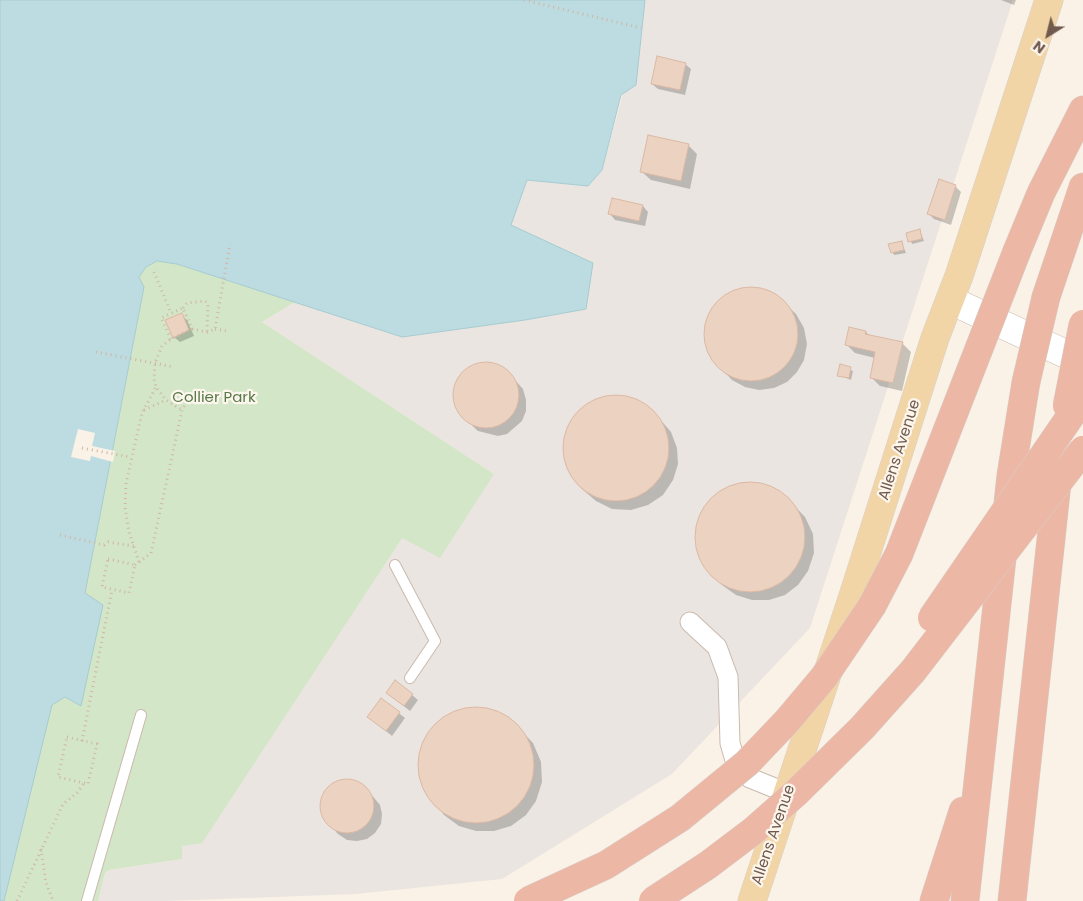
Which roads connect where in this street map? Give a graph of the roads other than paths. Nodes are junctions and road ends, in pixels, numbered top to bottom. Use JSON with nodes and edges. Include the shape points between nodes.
{"nodes":[{"id":1,"x":1049,"y":0,"type":"edge"},
{"id":2,"x":1083,"y":110,"type":"edge"},
{"id":3,"x":1083,"y":187,"type":"edge"},
{"id":4,"x":950,"y":300,"type":"junction"},
{"id":5,"x":1083,"y":324,"type":"edge"},
{"id":6,"x":1083,"y":362,"type":"edge"},
{"id":7,"x":1075,"y":402,"type":"edge"},
{"id":8,"x":1083,"y":450,"type":"edge"},
{"id":9,"x":395,"y":565,"type":"dead end"},
{"id":10,"x":690,"y":622,"type":"dead end"},
{"id":11,"x":410,"y":678,"type":"dead end"},
{"id":12,"x":141,"y":715,"type":"dead end"},
{"id":13,"x":836,"y":751,"type":"junction"},
{"id":14,"x":981,"y":755,"type":"junction"},
{"id":15,"x":787,"y":793,"type":"junction"},
{"id":16,"x":87,"y":901,"type":"edge"},
{"id":17,"x":528,"y":901,"type":"edge"},
{"id":18,"x":652,"y":901,"type":"edge"},
{"id":19,"x":752,"y":901,"type":"edge"},
{"id":20,"x":934,"y":901,"type":"edge"},
{"id":21,"x":966,"y":901,"type":"edge"},
{"id":22,"x":1012,"y":901,"type":"edge"}],
"edges":[{"from":1,"to":4,"type":"main road","name":"Allens Avenue"},
{"from":2,"to":17,"type":"highway","bridge":true,"via":[[1041,193],[898,554],[872,606],[824,678],[747,762],[680,818],[606,864]]},
{"from":3,"to":14,"type":"highway","bridge":true,"via":[[1046,297],[1026,382],[1011,475]]},
{"from":4,"to":6,"type":"street"},
{"from":4,"to":15,"type":"main road","name":"Allens Avenue"},
{"from":5,"to":7,"type":"highway","bridge":true},
{"from":7,"to":13,"type":"highway","bridge":true,"via":[[881,693]]},
{"from":7,"to":22,"type":"highway"},
{"from":8,"to":13,"type":"highway","bridge":true,"via":[[914,670],[862,728]]},
{"from":9,"to":11,"type":"lane","via":[[435,641]]},
{"from":10,"to":15,"type":"street","via":[[716,647],[728,677],[730,743],[737,767],[750,778]]},
{"from":12,"to":16,"type":"lane"},
{"from":13,"to":18,"type":"highway","bridge":true,"via":[[753,831]]},
{"from":14,"to":20,"type":"highway"},
{"from":14,"to":21,"type":"highway"},
{"from":15,"to":19,"type":"main road","name":"Allens Avenue"}]}
